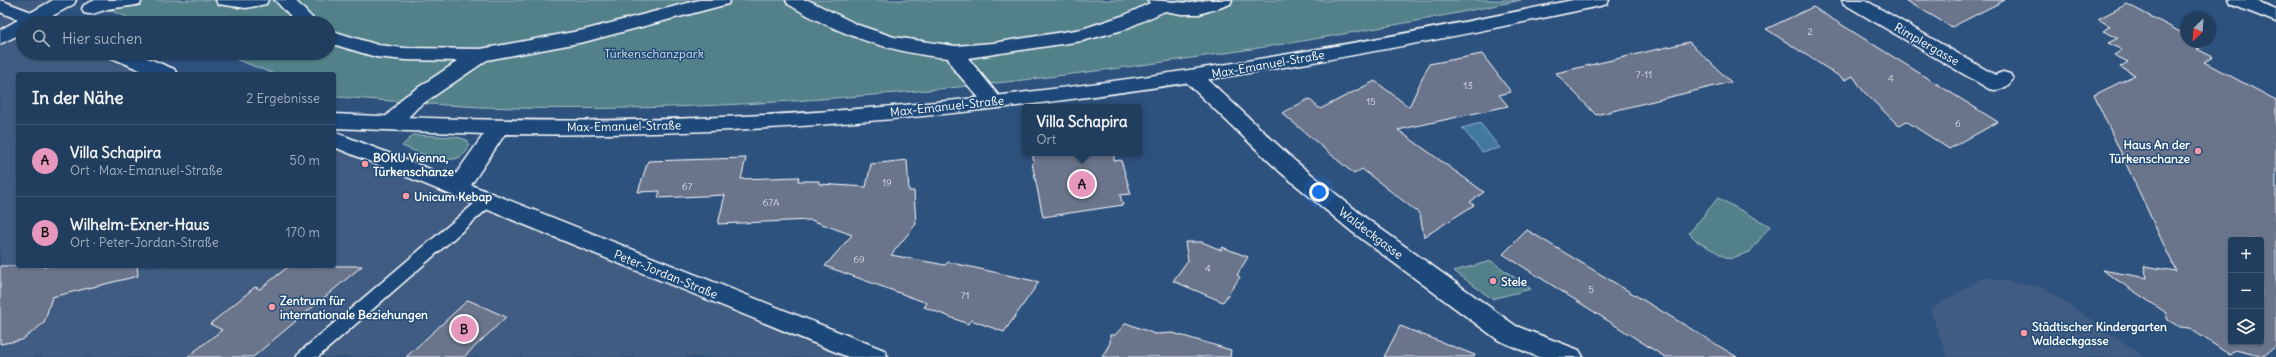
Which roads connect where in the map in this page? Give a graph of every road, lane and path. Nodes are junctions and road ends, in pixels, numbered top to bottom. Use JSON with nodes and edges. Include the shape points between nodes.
{"nodes":[{"id":1,"x":67,"y":0,"type":"edge"},
{"id":2,"x":133,"y":0,"type":"edge"},
{"id":3,"x":224,"y":0,"type":"edge"},
{"id":4,"x":259,"y":0,"type":"edge"},
{"id":5,"x":284,"y":0,"type":"edge"},
{"id":6,"x":721,"y":0,"type":"edge"},
{"id":7,"x":795,"y":0,"type":"edge"},
{"id":8,"x":1223,"y":0,"type":"edge"},
{"id":9,"x":1600,"y":0,"type":"edge"},
{"id":10,"x":1851,"y":0,"type":"edge"},
{"id":11,"x":2237,"y":0,"type":"edge"},
{"id":12,"x":1160,"y":2,"type":"edge"},
{"id":13,"x":0,"y":5,"type":"edge"},
{"id":14,"x":91,"y":9,"type":"dead end"},
{"id":15,"x":20,"y":16,"type":"edge"},
{"id":16,"x":41,"y":16,"type":"edge"},
{"id":17,"x":300,"y":16,"type":"edge"},
{"id":18,"x":2276,"y":16,"type":"edge"},
{"id":19,"x":16,"y":30,"type":"edge"},
{"id":20,"x":0,"y":38,"type":"edge"},
{"id":21,"x":336,"y":38,"type":"edge"},
{"id":22,"x":956,"y":52,"type":"junction"},
{"id":23,"x":481,"y":55,"type":"junction"},
{"id":24,"x":134,"y":60,"type":"edge"},
{"id":25,"x":162,"y":72,"type":"edge"},
{"id":26,"x":1194,"y":77,"type":"junction"},
{"id":27,"x":2003,"y":79,"type":"dead end"},
{"id":28,"x":993,"y":101,"type":"junction"},
{"id":29,"x":336,"y":121,"type":"edge"},
{"id":30,"x":391,"y":124,"type":"junction"},
{"id":31,"x":500,"y":126,"type":"junction"},
{"id":32,"x":336,"y":140,"type":"edge"},
{"id":33,"x":457,"y":189,"type":"junction"},
{"id":34,"x":487,"y":201,"type":"junction"},
{"id":35,"x":306,"y":357,"type":"edge"},
{"id":36,"x":875,"y":357,"type":"edge"},
{"id":37,"x":1570,"y":357,"type":"edge"}],
"edges":[{"from":1,"to":16,"type":"street"},
{"from":2,"to":14,"type":"street","via":[[102,4]]},
{"from":3,"to":4,"type":"street"},
{"from":5,"to":17,"type":"street"},
{"from":6,"to":23,"type":"street","via":[[584,36]]},
{"from":7,"to":22,"type":"street","via":[[817,15],[871,36],[896,43]]},
{"from":8,"to":12,"type":"street","via":[[1200,8],[1183,8]]},
{"from":9,"to":26,"type":"street","name":"Max-Emanuel-Straße","via":[[1465,30]]},
{"from":10,"to":27,"type":"street","name":"Rimplergasse","via":[[1996,84]]},
{"from":11,"to":18,"type":"street"},
{"from":12,"to":22,"type":"street","via":[[1128,23],[1101,30],[1049,42]]},
{"from":13,"to":15,"type":"street"},
{"from":19,"to":20,"type":"street"},
{"from":21,"to":23,"type":"street","via":[[370,49],[406,54]]},
{"from":22,"to":28,"type":"street","via":[[960,63]]},
{"from":23,"to":30,"type":"street","via":[[411,102]]},
{"from":24,"to":25,"type":"street"},
{"from":26,"to":28,"type":"street","name":"Max-Emanuel-Straße"},
{"from":26,"to":37,"type":"street","name":"Waldeckgasse","via":[[1287,166],[1372,234],[1507,333]]},
{"from":28,"to":31,"type":"street","name":"Max-Emanuel-Straße","via":[[749,123],[585,127]]},
{"from":29,"to":30,"type":"street","name":"Max-Emanuel-Straße"},
{"from":30,"to":31,"type":"street","name":"Max-Emanuel-Straße"},
{"from":31,"to":33,"type":"street"},
{"from":32,"to":33,"type":"street","name":"Peter-Jordan-Straße"},
{"from":33,"to":34,"type":"street","name":"Peter-Jordan-Straße"},
{"from":34,"to":35,"type":"lane"},
{"from":34,"to":36,"type":"street","name":"Peter-Jordan-Straße"}]}
